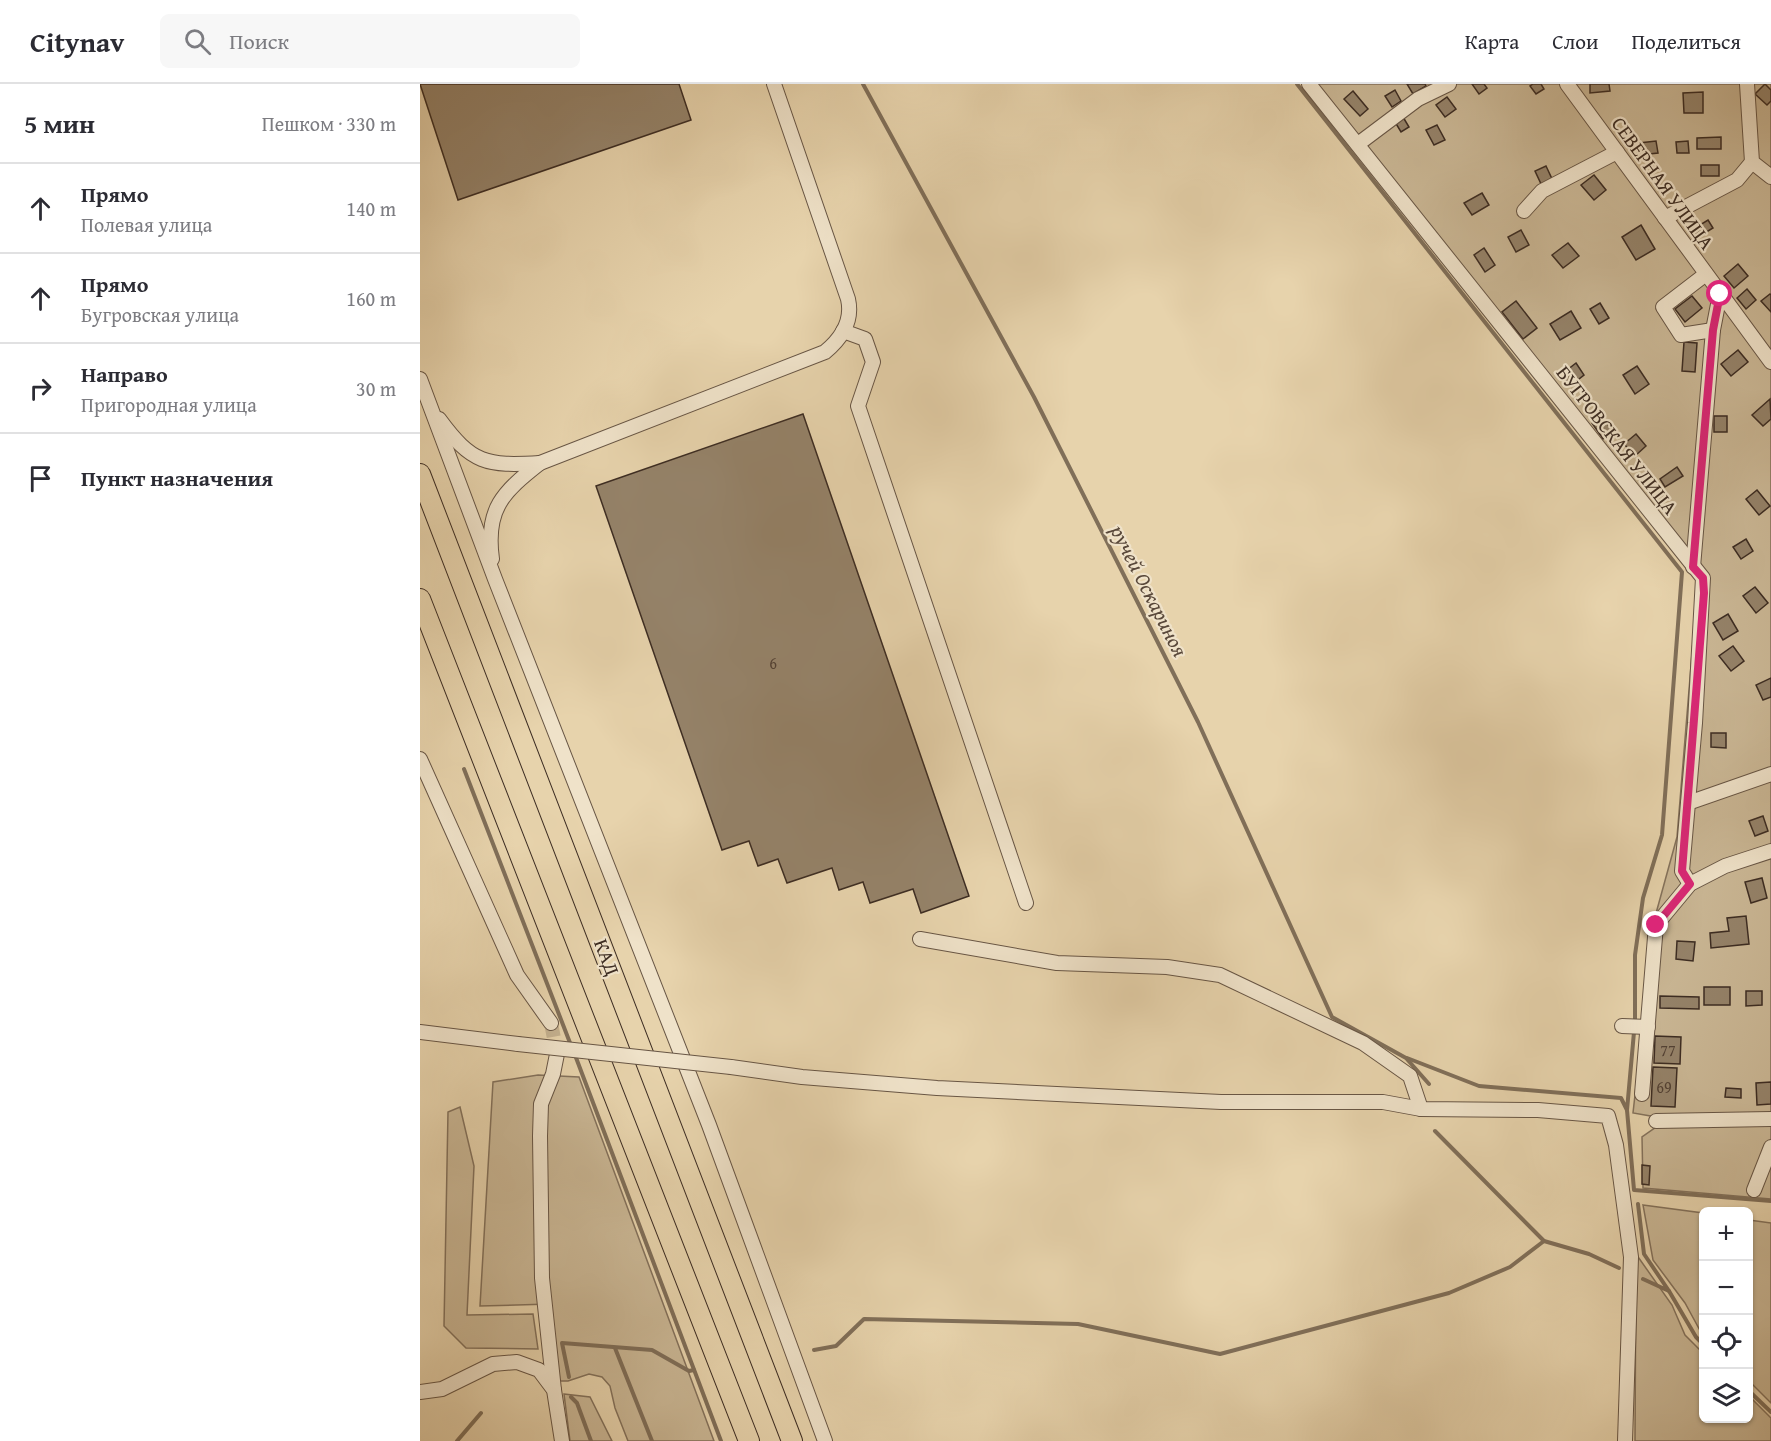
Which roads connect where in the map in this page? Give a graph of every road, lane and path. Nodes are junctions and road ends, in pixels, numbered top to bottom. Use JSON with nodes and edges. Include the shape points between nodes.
{"nodes":[{"id":1,"x":774,"y":84,"type":"edge"},
{"id":2,"x":1309,"y":84,"type":"edge"},
{"id":3,"x":1449,"y":84,"type":"edge"},
{"id":4,"x":1567,"y":84,"type":"edge"},
{"id":5,"x":1747,"y":84,"type":"edge"},
{"id":6,"x":1358,"y":144,"type":"junction"},
{"id":7,"x":1617,"y":152,"type":"junction"},
{"id":8,"x":1752,"y":162,"type":"junction"},
{"id":9,"x":1771,"y":177,"type":"edge"},
{"id":10,"x":1524,"y":211,"type":"dead end"},
{"id":11,"x":1665,"y":218,"type":"junction"},
{"id":12,"x":1706,"y":274,"type":"junction"},
{"id":13,"x":1720,"y":294,"type":"junction"},
{"id":14,"x":1713,"y":330,"type":"junction"},
{"id":15,"x":843,"y":331,"type":"junction"},
{"id":16,"x":1771,"y":362,"type":"edge"},
{"id":17,"x":420,"y":379,"type":"edge"},
{"id":18,"x":429,"y":405,"type":"junction"},
{"id":19,"x":540,"y":463,"type":"junction"},
{"id":20,"x":420,"y":474,"type":"edge"},
{"id":21,"x":1693,"y":567,"type":"junction"},
{"id":22,"x":495,"y":579,"type":"junction"},
{"id":23,"x":420,"y":599,"type":"edge"},
{"id":24,"x":420,"y":759,"type":"edge"},
{"id":25,"x":1771,"y":774,"type":"edge"},
{"id":26,"x":1688,"y":803,"type":"junction"},
{"id":27,"x":1771,"y":851,"type":"edge"},
{"id":28,"x":1690,"y":884,"type":"junction"},
{"id":29,"x":1026,"y":903,"type":"dead end"},
{"id":30,"x":920,"y":939,"type":"dead end"},
{"id":31,"x":551,"y":1023,"type":"tunnel mouth"},
{"id":32,"x":1622,"y":1026,"type":"dead end"},
{"id":33,"x":1648,"y":1027,"type":"junction"},
{"id":34,"x":420,"y":1032,"type":"edge"},
{"id":35,"x":556,"y":1054,"type":"tunnel mouth"},
{"id":36,"x":1642,"y":1094,"type":"dead end"},
{"id":37,"x":1421,"y":1109,"type":"junction"},
{"id":38,"x":1771,"y":1119,"type":"edge"},
{"id":39,"x":1656,"y":1121,"type":"dead end"},
{"id":40,"x":1771,"y":1147,"type":"edge"},
{"id":41,"x":1754,"y":1190,"type":"dead end"},
{"id":42,"x":554,"y":1390,"type":"junction"},
{"id":43,"x":420,"y":1392,"type":"edge"},
{"id":44,"x":562,"y":1441,"type":"edge"},
{"id":45,"x":749,"y":1441,"type":"edge"},
{"id":46,"x":792,"y":1441,"type":"edge"},
{"id":47,"x":825,"y":1441,"type":"edge"},
{"id":48,"x":1625,"y":1441,"type":"edge"}],
"edges":[{"from":1,"to":15,"type":"street","via":[[848,298],[851,311]]},
{"from":2,"to":6,"type":"street","name":"БУГРОВСКАЯ УЛИЦА"},
{"from":3,"to":6,"type":"street","via":[[1418,99]]},
{"from":4,"to":7,"type":"street","name":"СЕВЕРНАЯ УЛИЦА"},
{"from":5,"to":8,"type":"street"},
{"from":6,"to":21,"type":"street","name":"БУГРОВСКАЯ УЛИЦА"},
{"from":7,"to":10,"type":"street","via":[[1542,191]]},
{"from":7,"to":11,"type":"street","name":"СЕВЕРНАЯ УЛИЦА"},
{"from":8,"to":9,"type":"street"},
{"from":8,"to":11,"type":"street","via":[[1737,180]]},
{"from":11,"to":12,"type":"street","name":"СЕВЕРНАЯ УЛИЦА"},
{"from":12,"to":13,"type":"street","name":"СЕВЕРНАЯ УЛИЦА"},
{"from":12,"to":14,"type":"street","via":[[1663,307],[1681,335]]},
{"from":13,"to":14,"type":"street"},
{"from":13,"to":16,"type":"street","name":"СЕВЕРНАЯ УЛИЦА"},
{"from":14,"to":21,"type":"street"},
{"from":15,"to":19,"type":"street","via":[[825,352]]},
{"from":15,"to":29,"type":"street","via":[[865,339],[873,362],[858,406]]},
{"from":17,"to":18,"type":"street"},
{"from":18,"to":19,"type":"street","via":[[463,449],[484,462]]},
{"from":18,"to":22,"type":"street"},
{"from":19,"to":22,"type":"street","via":[[497,504],[491,527]]},
{"from":20,"to":46,"type":"highway","name":"КАД"},
{"from":21,"to":26,"type":"street","name":"БУГРОВСКАЯ УЛИЦА","via":[[1703,578],[1704,593]]},
{"from":22,"to":47,"type":"street","via":[[705,1114]]},
{"from":23,"to":45,"type":"highway"},
{"from":24,"to":31,"type":"street","via":[[517,975]]},
{"from":25,"to":26,"type":"street"},
{"from":26,"to":28,"type":"street","name":"БУГРОВСКАЯ УЛИЦА","via":[[1682,871]]},
{"from":27,"to":28,"type":"street","via":[[1725,866]]},
{"from":28,"to":33,"type":"street","via":[[1656,925]]},
{"from":30,"to":37,"type":"street","via":[[1057,963],[1167,967],[1220,975],[1363,1043],[1410,1076]]},
{"from":32,"to":33,"type":"street"},
{"from":33,"to":36,"type":"street"},
{"from":34,"to":37,"type":"street","bridge":true,"via":[[802,1077],[937,1088],[1221,1102],[1383,1102]]},
{"from":35,"to":42,"type":"street","via":[[554,1074],[541,1104],[540,1136],[542,1278]]},
{"from":37,"to":48,"type":"street","via":[[1538,1110],[1608,1116],[1616,1145],[1631,1257]]},
{"from":38,"to":39,"type":"street"},
{"from":40,"to":41,"type":"street"},
{"from":42,"to":43,"type":"street","via":[[538,1370],[517,1362],[493,1364],[442,1389]]},
{"from":42,"to":44,"type":"street"}]}
